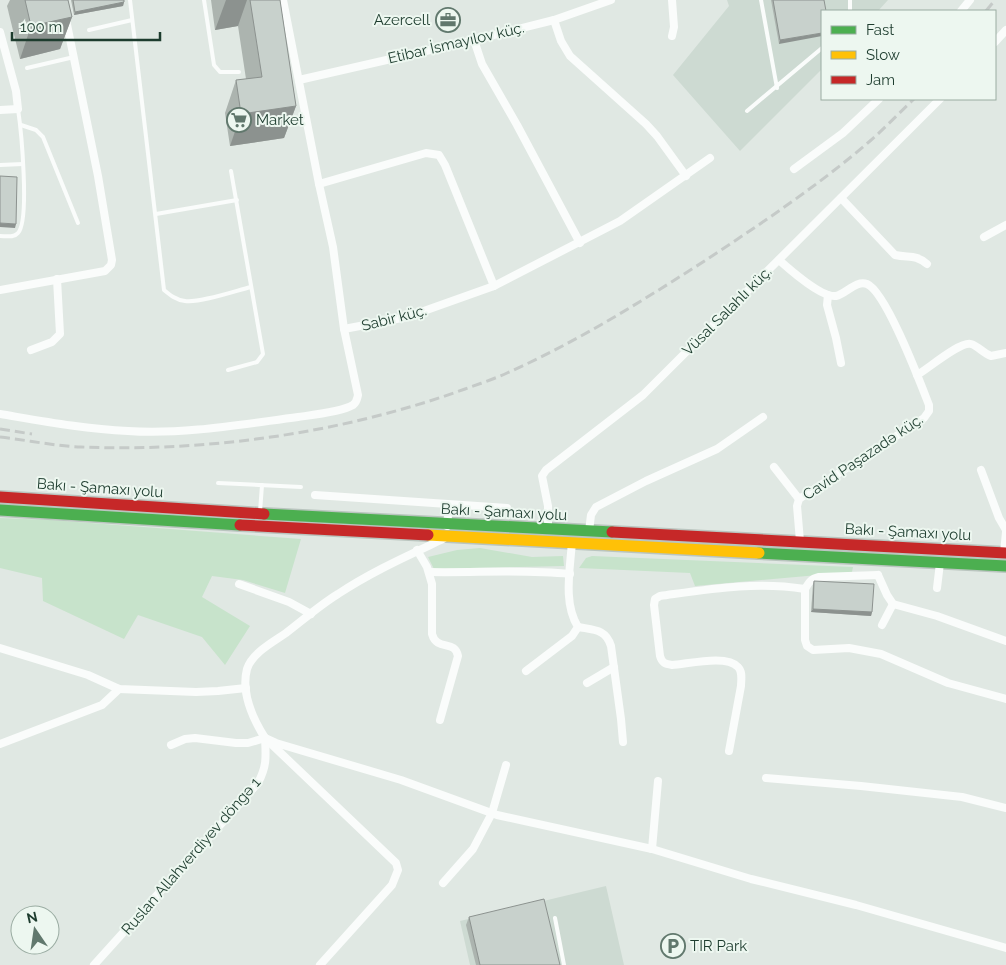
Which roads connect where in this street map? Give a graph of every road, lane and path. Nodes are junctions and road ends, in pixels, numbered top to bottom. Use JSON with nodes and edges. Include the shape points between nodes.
{"nodes":[{"id":1,"x":62,"y":0,"type":"edge"},
{"id":2,"x":130,"y":0,"type":"edge"},
{"id":3,"x":204,"y":0,"type":"edge"},
{"id":4,"x":284,"y":0,"type":"edge"},
{"id":5,"x":611,"y":0,"type":"edge"},
{"id":6,"x":672,"y":0,"type":"edge"},
{"id":7,"x":761,"y":0,"type":"edge"},
{"id":8,"x":970,"y":0,"type":"edge"},
{"id":9,"x":962,"y":10,"type":"edge"},
{"id":10,"x":132,"y":20,"type":"junction"},
{"id":11,"x":554,"y":20,"type":"junction"},
{"id":12,"x":89,"y":30,"type":"dead end"},
{"id":13,"x":1006,"y":30,"type":"edge"},
{"id":14,"x":0,"y":32,"type":"edge"},
{"id":15,"x":672,"y":36,"type":"dead end"},
{"id":16,"x":474,"y":40,"type":"junction"},
{"id":17,"x":996,"y":41,"type":"edge"},
{"id":18,"x":821,"y":49,"type":"edge"},
{"id":19,"x":74,"y":57,"type":"junction"},
{"id":20,"x":27,"y":68,"type":"dead end"},
{"id":21,"x":239,"y":72,"type":"dead end"},
{"id":22,"x":299,"y":80,"type":"junction"},
{"id":23,"x":777,"y":88,"type":"junction"},
{"id":24,"x":878,"y":100,"type":"edge"},
{"id":25,"x":939,"y":100,"type":"edge"},
{"id":26,"x":18,"y":109,"type":"junction"},
{"id":27,"x":0,"y":110,"type":"edge"},
{"id":28,"x":747,"y":111,"type":"dead end"},
{"id":29,"x":21,"y":126,"type":"junction"},
{"id":30,"x":710,"y":158,"type":"dead end"},
{"id":31,"x":23,"y":164,"type":"junction"},
{"id":32,"x":0,"y":165,"type":"edge"},
{"id":33,"x":794,"y":169,"type":"dead end"},
{"id":34,"x":231,"y":171,"type":"dead end"},
{"id":35,"x":686,"y":176,"type":"junction"},
{"id":36,"x":319,"y":184,"type":"junction"},
{"id":37,"x":841,"y":198,"type":"junction"},
{"id":38,"x":237,"y":200,"type":"junction"},
{"id":39,"x":156,"y":214,"type":"junction"},
{"id":40,"x":78,"y":223,"type":"dead end"},
{"id":41,"x":1006,"y":225,"type":"edge"},
{"id":42,"x":0,"y":236,"type":"edge"},
{"id":43,"x":984,"y":237,"type":"dead end"},
{"id":44,"x":580,"y":243,"type":"junction"},
{"id":45,"x":779,"y":260,"type":"junction"},
{"id":46,"x":927,"y":264,"type":"dead end"},
{"id":47,"x":57,"y":279,"type":"junction"},
{"id":48,"x":252,"y":286,"type":"junction"},
{"id":49,"x":494,"y":286,"type":"junction"},
{"id":50,"x":0,"y":290,"type":"edge"},
{"id":51,"x":828,"y":295,"type":"junction"},
{"id":52,"x":344,"y":329,"type":"junction"},
{"id":53,"x":31,"y":350,"type":"dead end"},
{"id":54,"x":1006,"y":353,"type":"edge"},
{"id":55,"x":841,"y":364,"type":"dead end"},
{"id":56,"x":228,"y":370,"type":"dead end"},
{"id":57,"x":916,"y":375,"type":"junction"},
{"id":58,"x":0,"y":414,"type":"edge"},
{"id":59,"x":763,"y":417,"type":"dead end"},
{"id":60,"x":774,"y":467,"type":"dead end"},
{"id":61,"x":981,"y":470,"type":"dead end"},
{"id":62,"x":218,"y":483,"type":"dead end"},
{"id":63,"x":262,"y":485,"type":"junction"},
{"id":64,"x":301,"y":487,"type":"dead end"},
{"id":65,"x":315,"y":495,"type":"dead end"},
{"id":66,"x":0,"y":497,"type":"edge"},
{"id":67,"x":799,"y":499,"type":"junction"},
{"id":68,"x":449,"y":505,"type":"junction"},
{"id":69,"x":507,"y":508,"type":"dead end"},
{"id":70,"x":0,"y":510,"type":"edge"},
{"id":71,"x":260,"y":514,"type":"junction"},
{"id":72,"x":447,"y":529,"type":"junction"},
{"id":73,"x":548,"y":529,"type":"junction"},
{"id":74,"x":1006,"y":531,"type":"edge"},
{"id":75,"x":589,"y":532,"type":"junction"},
{"id":76,"x":800,"y":541,"type":"junction"},
{"id":77,"x":572,"y":542,"type":"junction"},
{"id":78,"x":418,"y":550,"type":"junction"},
{"id":79,"x":1005,"y":553,"type":"edge"},
{"id":80,"x":881,"y":560,"type":"junction"},
{"id":81,"x":940,"y":563,"type":"junction"},
{"id":82,"x":1006,"y":567,"type":"edge"},
{"id":83,"x":429,"y":572,"type":"junction"},
{"id":84,"x":570,"y":574,"type":"junction"},
{"id":85,"x":878,"y":575,"type":"junction"},
{"id":86,"x":239,"y":584,"type":"dead end"},
{"id":87,"x":937,"y":588,"type":"dead end"},
{"id":88,"x":805,"y":589,"type":"junction"},
{"id":89,"x":893,"y":604,"type":"junction"},
{"id":90,"x":311,"y":614,"type":"junction"},
{"id":91,"x":882,"y":625,"type":"dead end"},
{"id":92,"x":578,"y":627,"type":"junction"},
{"id":93,"x":1006,"y":641,"type":"edge"},
{"id":94,"x":0,"y":648,"type":"edge"},
{"id":95,"x":614,"y":667,"type":"junction"},
{"id":96,"x":526,"y":672,"type":"dead end"},
{"id":97,"x":587,"y":683,"type":"dead end"},
{"id":98,"x":246,"y":688,"type":"junction"},
{"id":99,"x":119,"y":689,"type":"junction"},
{"id":100,"x":1006,"y":699,"type":"edge"},
{"id":101,"x":440,"y":720,"type":"dead end"},
{"id":102,"x":265,"y":738,"type":"junction"},
{"id":103,"x":622,"y":742,"type":"dead end"},
{"id":104,"x":0,"y":744,"type":"edge"},
{"id":105,"x":171,"y":745,"type":"dead end"},
{"id":106,"x":729,"y":751,"type":"dead end"},
{"id":107,"x":506,"y":765,"type":"dead end"},
{"id":108,"x":766,"y":778,"type":"dead end"},
{"id":109,"x":658,"y":781,"type":"dead end"},
{"id":110,"x":1006,"y":808,"type":"edge"},
{"id":111,"x":492,"y":814,"type":"junction"},
{"id":112,"x":652,"y":849,"type":"junction"},
{"id":113,"x":443,"y":883,"type":"dead end"},
{"id":114,"x":555,"y":918,"type":"dead end"},
{"id":115,"x":1006,"y":948,"type":"edge"},
{"id":116,"x":94,"y":965,"type":"edge"},
{"id":117,"x":320,"y":965,"type":"edge"},
{"id":118,"x":564,"y":965,"type":"edge"}],
"edges":[{"from":1,"to":19,"type":"street"},
{"from":2,"to":10,"type":"lane"},
{"from":3,"to":21,"type":"lane","via":[[214,65],[220,72]]},
{"from":4,"to":22,"type":"street","name":"Sabir küç."},
{"from":5,"to":11,"type":"street","name":"Etibar İsmayılov küç."},
{"from":6,"to":15,"type":"street"},
{"from":7,"to":23,"type":"lane"},
{"from":8,"to":9,"type":"street"},
{"from":10,"to":12,"type":"lane"},
{"from":10,"to":39,"type":"lane"},
{"from":11,"to":16,"type":"street","name":"Etibar İsmayılov küç."},
{"from":11,"to":35,"type":"street","via":[[570,56],[646,124]]},
{"from":13,"to":17,"type":"street"},
{"from":14,"to":26,"type":"street"},
{"from":16,"to":22,"type":"street","name":"Etibar İsmayılov küç."},
{"from":16,"to":44,"type":"street","via":[[486,71]]},
{"from":18,"to":23,"type":"lane"},
{"from":19,"to":20,"type":"lane"},
{"from":19,"to":47,"type":"street","via":[[112,260],[105,271]]},
{"from":22,"to":36,"type":"street","name":"Sabir küç."},
{"from":23,"to":28,"type":"lane"},
{"from":24,"to":33,"type":"street","via":[[843,133]]},
{"from":25,"to":37,"type":"street","name":"Vüsal Salahlı küç."},
{"from":26,"to":27,"type":"street"},
{"from":26,"to":29,"type":"lane"},
{"from":29,"to":31,"type":"lane"},
{"from":29,"to":40,"type":"lane","via":[[36,130],[43,138]]},
{"from":30,"to":35,"type":"street","name":"Sabir küç."},
{"from":31,"to":32,"type":"lane"},
{"from":31,"to":42,"type":"lane","via":[[23,225],[18,234]]},
{"from":34,"to":38,"type":"lane"},
{"from":35,"to":44,"type":"street","name":"Sabir küç.","via":[[620,221]]},
{"from":36,"to":49,"type":"street","via":[[426,153],[439,155]]},
{"from":36,"to":52,"type":"street","name":"Sabir küç.","via":[[333,247]]},
{"from":37,"to":45,"type":"street","name":"Vüsal Salahlı küç."},
{"from":37,"to":46,"type":"street","via":[[895,256],[915,256]]},
{"from":38,"to":39,"type":"lane"},
{"from":38,"to":48,"type":"lane"},
{"from":39,"to":48,"type":"lane","via":[[162,280],[164,290],[171,296],[185,301],[203,299]]},
{"from":41,"to":43,"type":"street"},
{"from":44,"to":49,"type":"street","name":"Sabir küç."},
{"from":45,"to":51,"type":"street","via":[[805,282]]},
{"from":45,"to":73,"type":"street","name":"Vüsal Salahlı küç.","via":[[643,395],[546,470],[542,476],[548,506]]},
{"from":47,"to":50,"type":"street"},
{"from":47,"to":53,"type":"street","via":[[60,334],[52,342]]},
{"from":48,"to":56,"type":"lane","via":[[263,354],[257,362]]},
{"from":49,"to":52,"type":"street","name":"Sabir küç.","via":[[407,317]]},
{"from":51,"to":55,"type":"street","via":[[827,305]]},
{"from":51,"to":57,"type":"street","name":"Cavid Paşazadə küç.","via":[[840,295],[858,284],[869,285],[896,326]]},
{"from":52,"to":58,"type":"street","via":[[358,395],[355,404],[348,407],[273,420],[130,432]]},
{"from":54,"to":57,"type":"street","via":[[991,356],[966,344]]},
{"from":57,"to":67,"type":"street","name":"Cavid Paşazadə küç.","via":[[929,405],[930,411],[924,418]]},
{"from":59,"to":75,"type":"street","via":[[717,449],[596,507],[591,515]]},
{"from":60,"to":67,"type":"street"},
{"from":61,"to":74,"type":"street"},
{"from":62,"to":63,"type":"lane"},
{"from":63,"to":64,"type":"lane"},
{"from":63,"to":71,"type":"lane"},
{"from":65,"to":68,"type":"street"},
{"from":66,"to":71,"type":"highway","name":"Bakı - Şamaxı yolu"},
{"from":67,"to":76,"type":"street","name":"Cavid Paşazadə küç."},
{"from":68,"to":69,"type":"street"},
{"from":68,"to":72,"type":"street"},
{"from":70,"to":72,"type":"highway","name":"Bakı - Şamaxı yolu","via":[[260,526]]},
{"from":71,"to":72,"type":"highway","name":"Bakı - Şamaxı yolu"},
{"from":72,"to":73,"type":"highway","name":"Bakı - Şamaxı yolu"},
{"from":72,"to":77,"type":"highway","name":"Bakı - Şamaxı yolu"},
{"from":72,"to":78,"type":"street","via":[[441,540]]},
{"from":73,"to":75,"type":"highway","name":"Bakı - Şamaxı yolu"},
{"from":74,"to":79,"type":"street"},
{"from":75,"to":76,"type":"highway","name":"Bakı - Şamaxı yolu"},
{"from":76,"to":79,"type":"highway","name":"Bakı - Şamaxı yolu"},
{"from":77,"to":80,"type":"highway","name":"Bakı - Şamaxı yolu"},
{"from":77,"to":84,"type":"street"},
{"from":78,"to":83,"type":"street"},
{"from":78,"to":90,"type":"street","via":[[337,594]]},
{"from":80,"to":81,"type":"highway","name":"Bakı - Şamaxı yolu"},
{"from":80,"to":85,"type":"street"},
{"from":81,"to":82,"type":"highway","name":"Bakı - Şamaxı yolu"},
{"from":81,"to":87,"type":"street"},
{"from":83,"to":84,"type":"street","via":[[540,570]]},
{"from":83,"to":101,"type":"street","via":[[434,640],[454,648],[458,656]]},
{"from":84,"to":92,"type":"street","via":[[570,608]]},
{"from":85,"to":88,"type":"street","via":[[819,577],[812,579]]},
{"from":85,"to":89,"type":"street"},
{"from":86,"to":90,"type":"street","via":[[289,602]]},
{"from":88,"to":100,"type":"street","via":[[804,640],[813,650],[848,648],[881,654],[948,683]]},
{"from":88,"to":106,"type":"street","via":[[739,585],[655,599],[662,662],[672,665],[722,660],[733,662],[740,668],[741,686]]},
{"from":89,"to":91,"type":"street"},
{"from":89,"to":93,"type":"street"},
{"from":90,"to":98,"type":"street","via":[[258,653],[248,668]]},
{"from":92,"to":95,"type":"street","via":[[600,631],[609,638]]},
{"from":92,"to":96,"type":"street","via":[[572,636]]},
{"from":94,"to":99,"type":"street","via":[[88,674]]},
{"from":95,"to":97,"type":"street"},
{"from":95,"to":103,"type":"street"},
{"from":98,"to":99,"type":"street","via":[[203,692]]},
{"from":98,"to":102,"type":"street","via":[[253,716]]},
{"from":99,"to":104,"type":"street","via":[[102,705]]},
{"from":102,"to":105,"type":"street","via":[[248,743],[185,738]]},
{"from":102,"to":111,"type":"street","via":[[401,780]]},
{"from":102,"to":116,"type":"street","name":"Ruslan Allahverdiyev döngə 1","via":[[266,763],[258,783]]},
{"from":102,"to":117,"type":"street","via":[[396,863],[398,870],[392,885]]},
{"from":107,"to":111,"type":"street"},
{"from":108,"to":110,"type":"street","via":[[962,797]]},
{"from":109,"to":112,"type":"street"},
{"from":111,"to":112,"type":"street"},
{"from":111,"to":113,"type":"street","via":[[474,849]]},
{"from":112,"to":115,"type":"street"},
{"from":114,"to":118,"type":"lane"}]}
